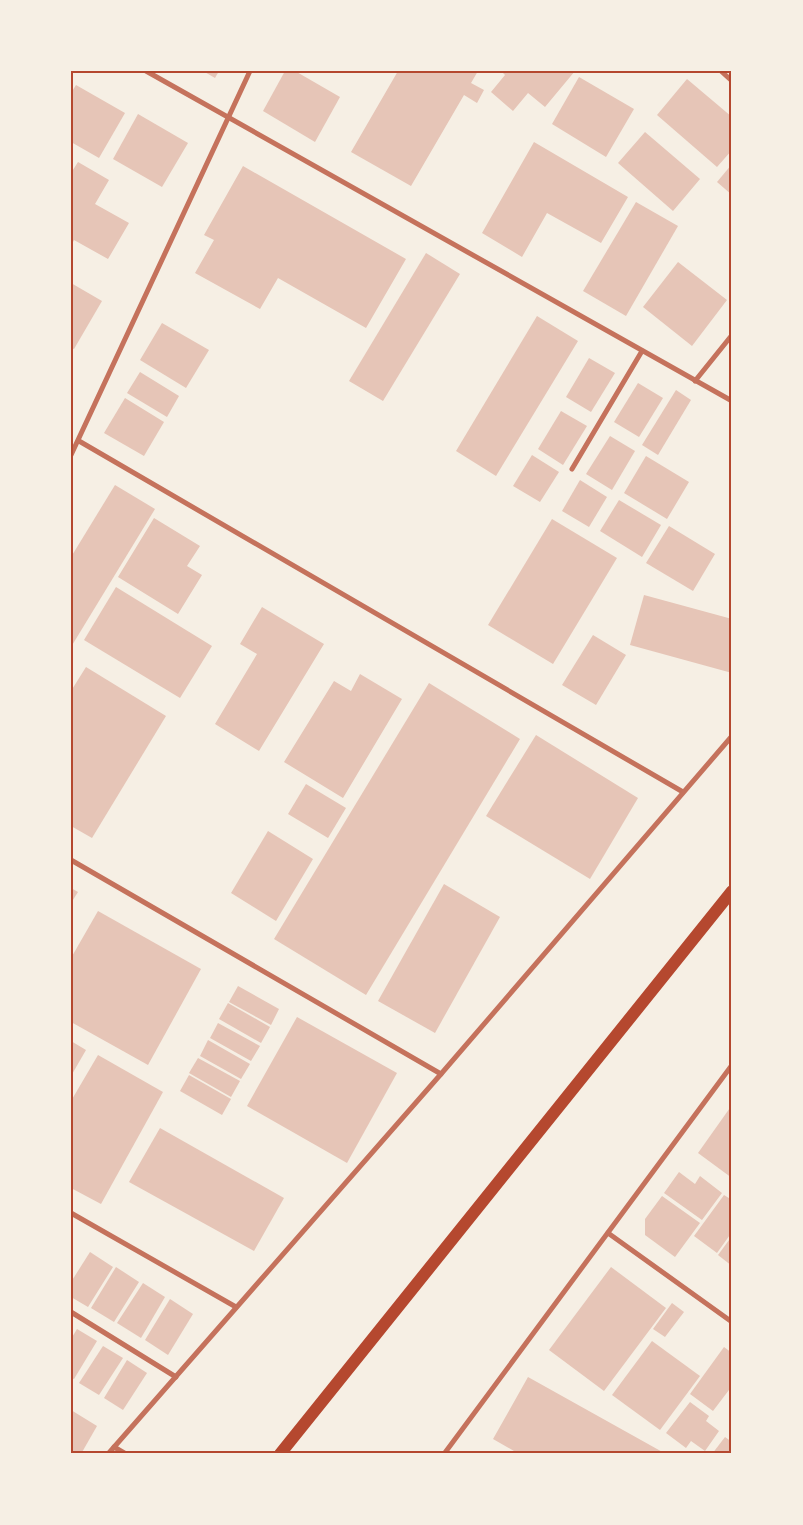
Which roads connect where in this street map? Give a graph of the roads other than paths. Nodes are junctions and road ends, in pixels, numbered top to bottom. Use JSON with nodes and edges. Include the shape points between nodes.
{"nodes":[{"id":1,"x":146,"y":71,"type":"edge"},
{"id":2,"x":250,"y":71,"type":"edge"},
{"id":3,"x":721,"y":71,"type":"edge"},
{"id":4,"x":732,"y":81,"type":"edge"},
{"id":5,"x":228,"y":118,"type":"junction"},
{"id":6,"x":732,"y":334,"type":"edge"},
{"id":7,"x":642,"y":351,"type":"junction"},
{"id":8,"x":695,"y":381,"type":"junction"},
{"id":9,"x":732,"y":402,"type":"edge"},
{"id":10,"x":79,"y":441,"type":"junction"},
{"id":11,"x":71,"y":455,"type":"edge"},
{"id":12,"x":572,"y":469,"type":"dead end"},
{"id":13,"x":732,"y":736,"type":"edge"},
{"id":14,"x":683,"y":792,"type":"junction"},
{"id":15,"x":71,"y":860,"type":"edge"},
{"id":16,"x":732,"y":891,"type":"edge"},
{"id":17,"x":732,"y":1066,"type":"edge"},
{"id":18,"x":441,"y":1074,"type":"junction"},
{"id":19,"x":71,"y":1212,"type":"edge"},
{"id":20,"x":608,"y":1234,"type":"junction"},
{"id":21,"x":236,"y":1307,"type":"junction"},
{"id":22,"x":71,"y":1312,"type":"edge"},
{"id":23,"x":732,"y":1322,"type":"edge"},
{"id":24,"x":176,"y":1377,"type":"junction"},
{"id":25,"x":114,"y":1447,"type":"junction"},
{"id":26,"x":108,"y":1454,"type":"edge"},
{"id":27,"x":126,"y":1454,"type":"edge"},
{"id":28,"x":280,"y":1454,"type":"edge"},
{"id":29,"x":444,"y":1454,"type":"edge"}],
"edges":[{"from":1,"to":5,"type":"street"},
{"from":2,"to":5,"type":"street"},
{"from":3,"to":4,"type":"street"},
{"from":5,"to":7,"type":"street"},
{"from":5,"to":10,"type":"street"},
{"from":6,"to":8,"type":"street"},
{"from":7,"to":8,"type":"street"},
{"from":7,"to":12,"type":"street"},
{"from":8,"to":9,"type":"street"},
{"from":10,"to":11,"type":"street"},
{"from":10,"to":14,"type":"street"},
{"from":13,"to":14,"type":"street"},
{"from":14,"to":18,"type":"street"},
{"from":15,"to":18,"type":"street"},
{"from":16,"to":28,"type":"main road"},
{"from":17,"to":20,"type":"street"},
{"from":18,"to":21,"type":"street"},
{"from":19,"to":21,"type":"street"},
{"from":20,"to":23,"type":"street"},
{"from":20,"to":29,"type":"street"},
{"from":21,"to":24,"type":"street"},
{"from":22,"to":24,"type":"street"},
{"from":24,"to":25,"type":"street"},
{"from":25,"to":26,"type":"street"},
{"from":25,"to":27,"type":"street"}]}
